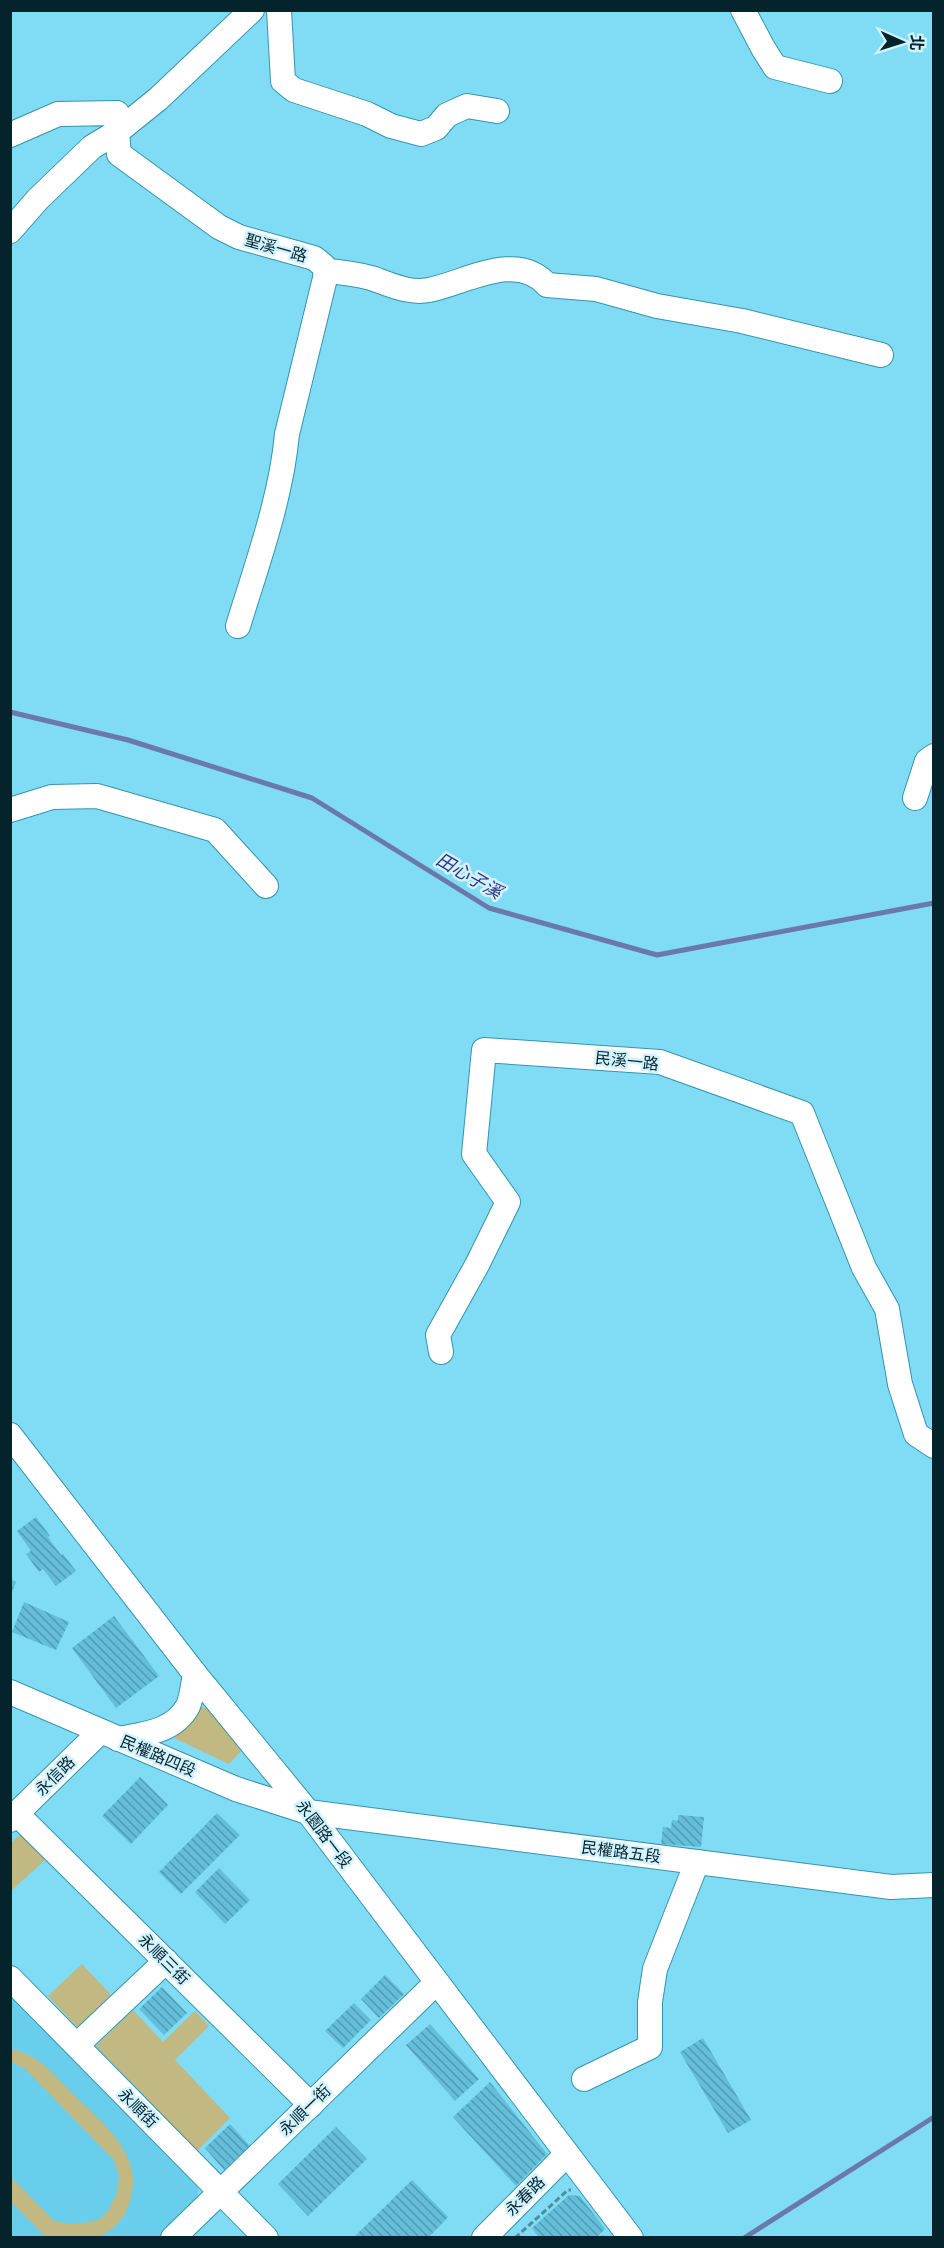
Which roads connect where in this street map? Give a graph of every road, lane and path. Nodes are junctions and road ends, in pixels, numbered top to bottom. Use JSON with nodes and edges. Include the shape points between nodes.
{"nodes":[{"id":1,"x":252,"y":10,"type":"edge"},
{"id":2,"x":279,"y":10,"type":"edge"},
{"id":3,"x":743,"y":10,"type":"edge"},
{"id":4,"x":830,"y":81,"type":"dead end"},
{"id":5,"x":497,"y":111,"type":"dead end"},
{"id":6,"x":117,"y":132,"type":"junction"},
{"id":7,"x":10,"y":135,"type":"edge"},
{"id":8,"x":10,"y":231,"type":"edge"},
{"id":9,"x":325,"y":271,"type":"junction"},
{"id":10,"x":881,"y":355,"type":"dead end"},
{"id":11,"x":238,"y":626,"type":"dead end"},
{"id":12,"x":933,"y":756,"type":"edge"},
{"id":13,"x":915,"y":798,"type":"dead end"},
{"id":14,"x":10,"y":810,"type":"edge"},
{"id":15,"x":266,"y":886,"type":"dead end"},
{"id":16,"x":441,"y":1352,"type":"dead end"},
{"id":17,"x":10,"y":1436,"type":"edge"},
{"id":18,"x":933,"y":1446,"type":"edge"},
{"id":19,"x":21,"y":1458,"type":"edge"},
{"id":20,"x":195,"y":1674,"type":"junction"},
{"id":21,"x":10,"y":1692,"type":"edge"},
{"id":22,"x":109,"y":1736,"type":"junction"},
{"id":23,"x":308,"y":1812,"type":"junction"},
{"id":24,"x":14,"y":1817,"type":"edge"},
{"id":25,"x":697,"y":1862,"type":"junction"},
{"id":26,"x":933,"y":1885,"type":"edge"},
{"id":27,"x":166,"y":1961,"type":"junction"},
{"id":28,"x":10,"y":1978,"type":"edge"},
{"id":29,"x":436,"y":1983,"type":"junction"},
{"id":30,"x":77,"y":2045,"type":"junction"},
{"id":31,"x":584,"y":2079,"type":"dead end"},
{"id":32,"x":311,"y":2105,"type":"junction"},
{"id":33,"x":567,"y":2154,"type":"junction"},
{"id":34,"x":220,"y":2191,"type":"junction"},
{"id":35,"x":574,"y":2191,"type":"dead end"},
{"id":36,"x":173,"y":2238,"type":"edge"},
{"id":37,"x":266,"y":2238,"type":"edge"},
{"id":38,"x":484,"y":2238,"type":"edge"},
{"id":39,"x":515,"y":2238,"type":"edge"},
{"id":40,"x":631,"y":2238,"type":"edge"}],
"edges":[{"from":1,"to":6,"type":"street","via":[[158,99]]},
{"from":2,"to":5,"type":"street","via":[[283,81],[294,90],[421,134],[467,106]]},
{"from":3,"to":4,"type":"street","via":[[775,67]]},
{"from":6,"to":7,"type":"street","name":"聖溪一路","via":[[117,113],[58,114]]},
{"from":6,"to":8,"type":"street","via":[[92,147]]},
{"from":6,"to":9,"type":"street","name":"聖溪一路","via":[[119,154],[219,226],[239,237],[314,258]]},
{"from":9,"to":10,"type":"street","via":[[350,273],[405,291],[428,291],[492,271],[530,273],[547,285],[596,289]]},
{"from":9,"to":11,"type":"street","name":"聖溪一路","via":[[283,466]]},
{"from":12,"to":13,"type":"street","via":[[927,761]]},
{"from":14,"to":15,"type":"street","via":[[52,797],[97,796],[214,830]]},
{"from":16,"to":18,"type":"street","name":"民溪一路","via":[[438,1335],[508,1202],[474,1154],[484,1050],[660,1062],[802,1113],[864,1268],[887,1310],[900,1384],[916,1434]]},
{"from":17,"to":19,"type":"street","name":"永園路一段"},
{"from":19,"to":20,"type":"street","name":"永園路一段"},
{"from":20,"to":22,"type":"street","via":[[189,1704],[177,1721],[157,1732]]},
{"from":20,"to":23,"type":"street","name":"永園路一段"},
{"from":21,"to":22,"type":"street","name":"民權路四段"},
{"from":22,"to":23,"type":"street","name":"民權路四段","via":[[236,1789]]},
{"from":22,"to":24,"type":"street","name":"永信路"},
{"from":23,"to":25,"type":"street","name":"民權路五段"},
{"from":23,"to":29,"type":"street","name":"永園路一段"},
{"from":24,"to":27,"type":"street","name":"永順三街"},
{"from":25,"to":26,"type":"street","name":"民權路五段","via":[[891,1887]]},
{"from":25,"to":31,"type":"street","via":[[656,1969],[650,2002],[650,2047]]},
{"from":27,"to":30,"type":"street"},
{"from":27,"to":32,"type":"street","name":"永順三街"},
{"from":28,"to":30,"type":"street","name":"永順街"},
{"from":29,"to":32,"type":"street","name":"永順一街"},
{"from":29,"to":33,"type":"street","name":"永園路一段"},
{"from":30,"to":34,"type":"street","name":"永順街"},
{"from":32,"to":34,"type":"street","name":"永順一街"},
{"from":33,"to":38,"type":"street","name":"永春路"},
{"from":33,"to":40,"type":"street","name":"永園路一段"},
{"from":34,"to":36,"type":"street","name":"永順一街"},
{"from":34,"to":37,"type":"street","name":"永順街"},
{"from":35,"to":39,"type":"path","via":[[568,2190]]}]}
